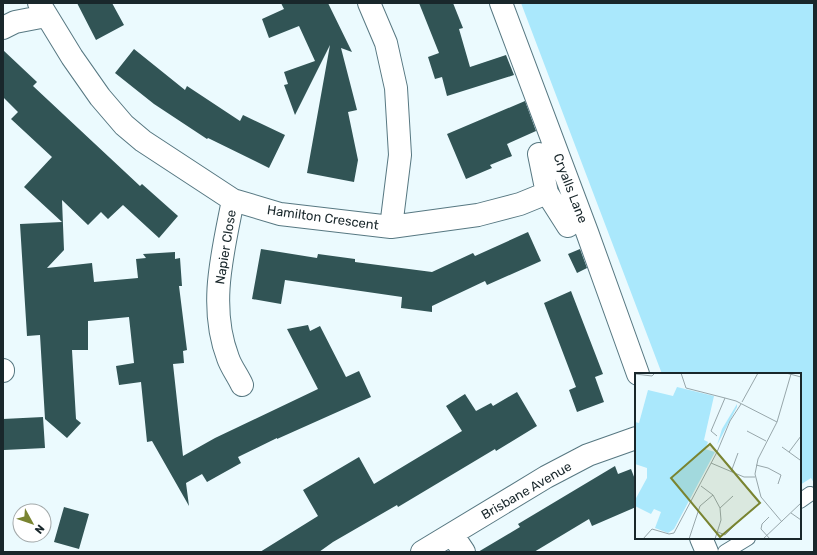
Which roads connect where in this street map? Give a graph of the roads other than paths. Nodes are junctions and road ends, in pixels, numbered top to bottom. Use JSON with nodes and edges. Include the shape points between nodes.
{"nodes":[{"id":1,"x":369,"y":3,"type":"edge"},
{"id":2,"x":501,"y":3,"type":"edge"},
{"id":3,"x":43,"y":9,"type":"edge"},
{"id":4,"x":3,"y":28,"type":"edge"},
{"id":5,"x":539,"y":154,"type":"dead end"},
{"id":6,"x":547,"y":193,"type":"junction"},
{"id":7,"x":233,"y":200,"type":"junction"},
{"id":8,"x":568,"y":226,"type":"dead end"},
{"id":9,"x":390,"y":227,"type":"junction"},
{"id":10,"x":638,"y":373,"type":"edge"},
{"id":11,"x":242,"y":385,"type":"dead end"},
{"id":12,"x":635,"y":438,"type":"edge"},
{"id":13,"x":701,"y":539,"type":"edge"},
{"id":14,"x":746,"y":539,"type":"edge"},
{"id":15,"x":458,"y":543,"type":"edge"},
{"id":16,"x":422,"y":552,"type":"edge"},
{"id":17,"x":706,"y":552,"type":"edge"},
{"id":18,"x":725,"y":552,"type":"edge"}],
"edges":[{"from":1,"to":9,"type":"street","via":[[386,43],[396,88],[400,155]]},
{"from":2,"to":10,"type":"street","name":"Cryalls Lane"},
{"from":3,"to":4,"type":"street"},
{"from":3,"to":7,"type":"street","name":"Hamilton Crescent","via":[[100,97],[124,124],[143,141]]},
{"from":5,"to":6,"type":"street"},
{"from":6,"to":8,"type":"street"},
{"from":6,"to":9,"type":"street","name":"Hamilton Crescent","via":[[520,204],[478,215]]},
{"from":7,"to":9,"type":"street","name":"Hamilton Crescent","via":[[280,214]]},
{"from":7,"to":11,"type":"street","name":"Napier Close","via":[[218,280],[218,320],[228,358]]},
{"from":12,"to":15,"type":"street","name":"Brisbane Avenue","via":[[588,455],[560,469]]},
{"from":13,"to":17,"type":"street"},
{"from":14,"to":18,"type":"lane"},
{"from":15,"to":16,"type":"street","name":"Brisbane Avenue"}]}
